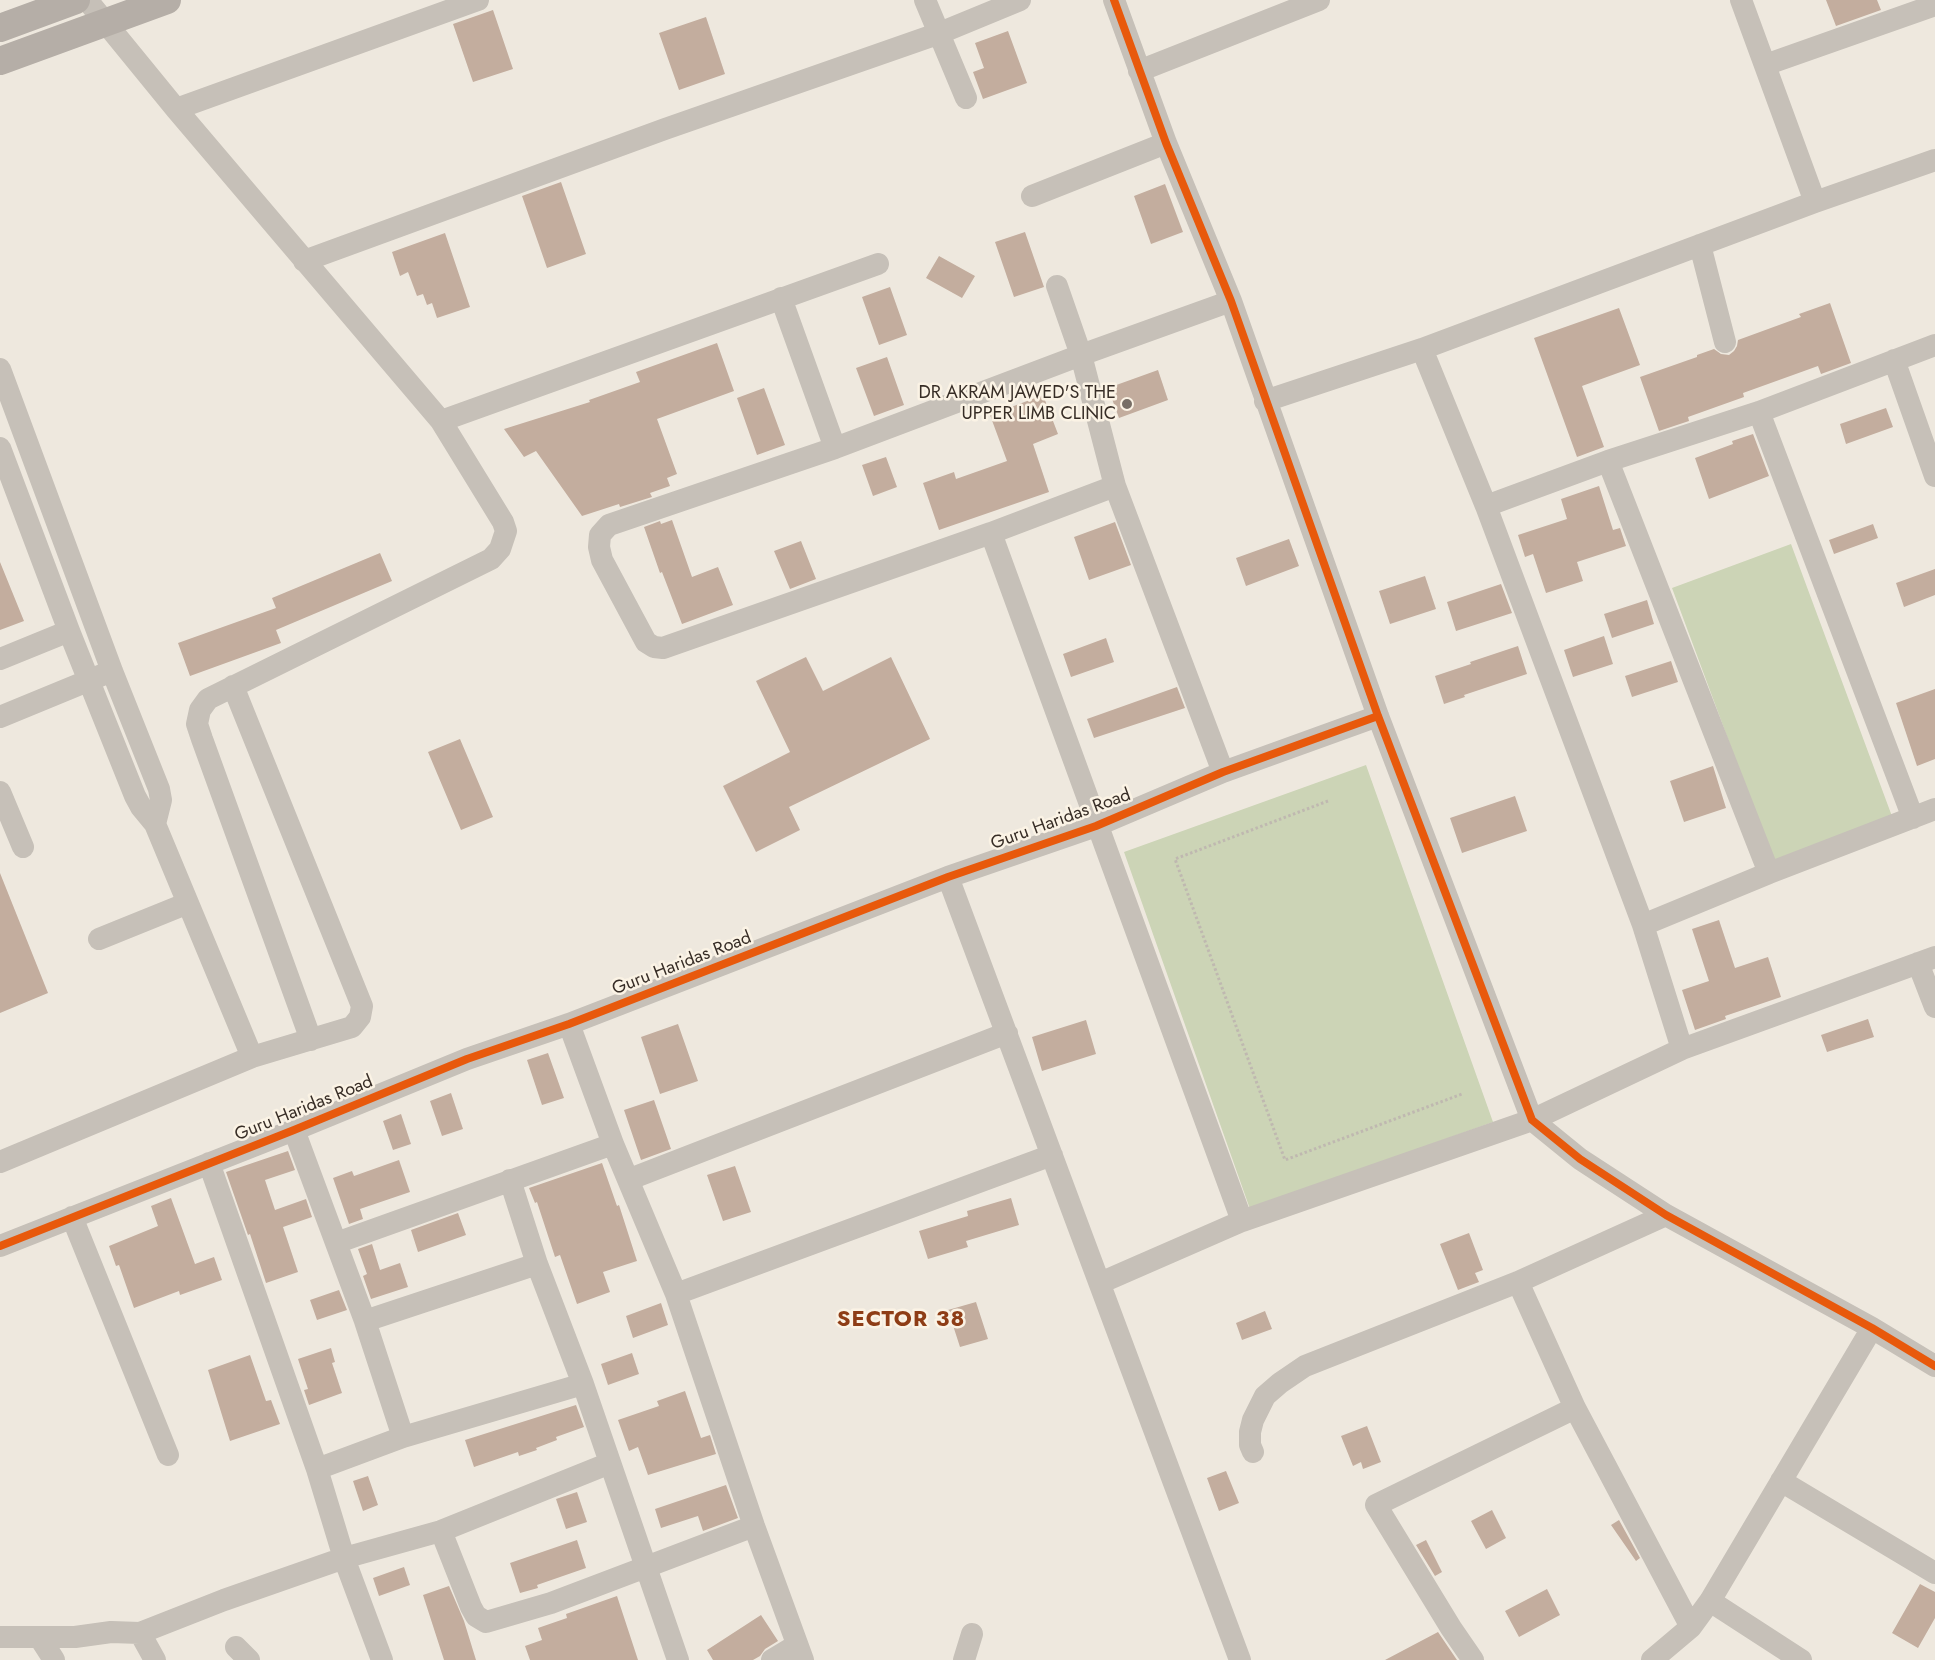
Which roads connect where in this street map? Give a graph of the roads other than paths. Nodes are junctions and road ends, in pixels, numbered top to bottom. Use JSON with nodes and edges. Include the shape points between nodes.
{"nodes":[{"id":1,"x":76,"y":0,"type":"edge"},
{"id":2,"x":87,"y":0,"type":"edge"},
{"id":3,"x":167,"y":0,"type":"edge"},
{"id":4,"x":478,"y":0,"type":"edge"},
{"id":5,"x":925,"y":0,"type":"edge"},
{"id":6,"x":1020,"y":0,"type":"edge"},
{"id":7,"x":1114,"y":0,"type":"edge"},
{"id":8,"x":1319,"y":0,"type":"edge"},
{"id":9,"x":1741,"y":0,"type":"edge"},
{"id":10,"x":1935,"y":4,"type":"edge"},
{"id":11,"x":1910,"y":7,"type":"edge"},
{"id":12,"x":105,"y":23,"type":"junction"},
{"id":13,"x":0,"y":28,"type":"edge"},
{"id":14,"x":940,"y":33,"type":"junction"},
{"id":15,"x":0,"y":61,"type":"edge"},
{"id":16,"x":1765,"y":65,"type":"junction"},
{"id":17,"x":1139,"y":71,"type":"junction"},
{"id":18,"x":966,"y":98,"type":"dead end"},
{"id":19,"x":176,"y":109,"type":"junction"},
{"id":20,"x":1166,"y":143,"type":"junction"},
{"id":21,"x":1935,"y":160,"type":"edge"},
{"id":22,"x":1032,"y":196,"type":"dead end"},
{"id":23,"x":1815,"y":202,"type":"junction"},
{"id":24,"x":1700,"y":245,"type":"junction"},
{"id":25,"x":304,"y":261,"type":"junction"},
{"id":26,"x":878,"y":264,"type":"dead end"},
{"id":27,"x":1057,"y":286,"type":"dead end"},
{"id":28,"x":781,"y":298,"type":"junction"},
{"id":29,"x":1231,"y":302,"type":"junction"},
{"id":30,"x":1725,"y":342,"type":"dead end"},
{"id":31,"x":1935,"y":345,"type":"edge"},
{"id":32,"x":1422,"y":349,"type":"junction"},
{"id":33,"x":1081,"y":355,"type":"junction"},
{"id":34,"x":1894,"y":360,"type":"junction"},
{"id":35,"x":0,"y":369,"type":"edge"},
{"id":36,"x":1266,"y":401,"type":"junction"},
{"id":37,"x":1759,"y":412,"type":"junction"},
{"id":38,"x":441,"y":421,"type":"junction"},
{"id":39,"x":0,"y":448,"type":"edge"},
{"id":40,"x":835,"y":448,"type":"junction"},
{"id":41,"x":1608,"y":461,"type":"junction"},
{"id":42,"x":1935,"y":476,"type":"edge"},
{"id":43,"x":1115,"y":486,"type":"junction"},
{"id":44,"x":1486,"y":506,"type":"junction"},
{"id":45,"x":991,"y":533,"type":"junction"},
{"id":46,"x":69,"y":630,"type":"junction"},
{"id":47,"x":0,"y":659,"type":"edge"},
{"id":48,"x":112,"y":671,"type":"junction"},
{"id":49,"x":89,"y":680,"type":"junction"},
{"id":50,"x":233,"y":686,"type":"junction"},
{"id":51,"x":1378,"y":716,"type":"junction"},
{"id":52,"x":0,"y":717,"type":"edge"},
{"id":53,"x":1223,"y":772,"type":"junction"},
{"id":54,"x":0,"y":792,"type":"edge"},
{"id":55,"x":1935,"y":809,"type":"edge"},
{"id":56,"x":1913,"y":818,"type":"junction"},
{"id":57,"x":155,"y":824,"type":"junction"},
{"id":58,"x":1096,"y":826,"type":"junction"},
{"id":59,"x":23,"y":847,"type":"dead end"},
{"id":60,"x":1769,"y":873,"type":"junction"},
{"id":61,"x":948,"y":877,"type":"junction"},
{"id":62,"x":188,"y":903,"type":"junction"},
{"id":63,"x":1643,"y":924,"type":"junction"},
{"id":64,"x":99,"y":939,"type":"dead end"},
{"id":65,"x":1927,"y":960,"type":"edge"},
{"id":66,"x":1935,"y":1007,"type":"edge"},
{"id":67,"x":569,"y":1024,"type":"junction"},
{"id":68,"x":1007,"y":1033,"type":"junction"},
{"id":69,"x":311,"y":1040,"type":"junction"},
{"id":70,"x":1682,"y":1049,"type":"junction"},
{"id":71,"x":252,"y":1058,"type":"junction"},
{"id":72,"x":1532,"y":1120,"type":"junction"},
{"id":73,"x":294,"y":1130,"type":"junction"},
{"id":74,"x":614,"y":1144,"type":"junction"},
{"id":75,"x":1052,"y":1155,"type":"junction"},
{"id":76,"x":0,"y":1162,"type":"edge"},
{"id":77,"x":209,"y":1163,"type":"junction"},
{"id":78,"x":630,"y":1179,"type":"junction"},
{"id":79,"x":510,"y":1180,"type":"junction"},
{"id":80,"x":1666,"y":1216,"type":"junction"},
{"id":81,"x":72,"y":1217,"type":"junction"},
{"id":82,"x":1242,"y":1221,"type":"junction"},
{"id":83,"x":336,"y":1243,"type":"junction"},
{"id":84,"x":0,"y":1246,"type":"edge"},
{"id":85,"x":537,"y":1264,"type":"junction"},
{"id":86,"x":1518,"y":1282,"type":"junction"},
{"id":87,"x":1100,"y":1283,"type":"junction"},
{"id":88,"x":676,"y":1294,"type":"junction"},
{"id":89,"x":365,"y":1321,"type":"junction"},
{"id":90,"x":1872,"y":1328,"type":"junction"},
{"id":91,"x":1935,"y":1366,"type":"edge"},
{"id":92,"x":583,"y":1384,"type":"junction"},
{"id":93,"x":1575,"y":1408,"type":"junction"},
{"id":94,"x":403,"y":1437,"type":"junction"},
{"id":95,"x":1253,"y":1452,"type":"dead end"},
{"id":96,"x":168,"y":1455,"type":"dead end"},
{"id":97,"x":610,"y":1463,"type":"junction"},
{"id":98,"x":317,"y":1469,"type":"junction"},
{"id":99,"x":1781,"y":1481,"type":"junction"},
{"id":100,"x":754,"y":1526,"type":"junction"},
{"id":101,"x":441,"y":1531,"type":"junction"},
{"id":102,"x":344,"y":1558,"type":"junction"},
{"id":103,"x":647,"y":1566,"type":"junction"},
{"id":104,"x":1935,"y":1573,"type":"edge"},
{"id":105,"x":1710,"y":1601,"type":"junction"},
{"id":106,"x":1691,"y":1626,"type":"junction"},
{"id":107,"x":140,"y":1633,"type":"junction"},
{"id":108,"x":972,"y":1634,"type":"dead end"},
{"id":109,"x":0,"y":1637,"type":"edge"},
{"id":110,"x":40,"y":1638,"type":"junction"},
{"id":111,"x":800,"y":1653,"type":"edge"},
{"id":112,"x":54,"y":1660,"type":"edge"},
{"id":113,"x":156,"y":1660,"type":"edge"},
{"id":114,"x":382,"y":1660,"type":"edge"},
{"id":115,"x":678,"y":1660,"type":"edge"},
{"id":116,"x":772,"y":1660,"type":"edge"},
{"id":117,"x":964,"y":1660,"type":"edge"},
{"id":118,"x":1240,"y":1660,"type":"edge"},
{"id":119,"x":1473,"y":1660,"type":"edge"},
{"id":120,"x":1652,"y":1660,"type":"edge"},
{"id":121,"x":1801,"y":1660,"type":"edge"}],
"edges":[{"from":1,"to":13,"type":"main road"},
{"from":2,"to":12,"type":"street"},
{"from":3,"to":12,"type":"main road"},
{"from":4,"to":19,"type":"street"},
{"from":5,"to":14,"type":"street"},
{"from":6,"to":14,"type":"street"},
{"from":7,"to":17,"type":"street"},
{"from":8,"to":17,"type":"street"},
{"from":9,"to":16,"type":"street"},
{"from":10,"to":11,"type":"street"},
{"from":11,"to":16,"type":"street"},
{"from":12,"to":15,"type":"main road"},
{"from":12,"to":19,"type":"street"},
{"from":14,"to":18,"type":"street"},
{"from":14,"to":25,"type":"street"},
{"from":16,"to":23,"type":"street"},
{"from":17,"to":20,"type":"street"},
{"from":19,"to":25,"type":"street"},
{"from":20,"to":22,"type":"street"},
{"from":20,"to":29,"type":"street"},
{"from":21,"to":23,"type":"street"},
{"from":23,"to":24,"type":"street"},
{"from":24,"to":30,"type":"street"},
{"from":24,"to":32,"type":"street"},
{"from":25,"to":38,"type":"street"},
{"from":26,"to":28,"type":"street"},
{"from":27,"to":33,"type":"street"},
{"from":28,"to":38,"type":"street"},
{"from":28,"to":40,"type":"street"},
{"from":29,"to":33,"type":"street"},
{"from":29,"to":36,"type":"street"},
{"from":31,"to":34,"type":"street"},
{"from":32,"to":36,"type":"street"},
{"from":32,"to":44,"type":"street"},
{"from":33,"to":40,"type":"street"},
{"from":33,"to":43,"type":"street"},
{"from":34,"to":37,"type":"street"},
{"from":34,"to":42,"type":"street"},
{"from":35,"to":48,"type":"street"},
{"from":36,"to":51,"type":"street"},
{"from":37,"to":41,"type":"street"},
{"from":37,"to":56,"type":"street"},
{"from":38,"to":50,"type":"street","via":[[503,522],[506,531],[500,549],[492,559]]},
{"from":39,"to":46,"type":"street"},
{"from":40,"to":45,"type":"street","via":[[609,525],[600,535],[602,560],[646,642],[663,648]]},
{"from":41,"to":44,"type":"street"},
{"from":41,"to":60,"type":"street"},
{"from":43,"to":45,"type":"street"},
{"from":43,"to":53,"type":"street"},
{"from":44,"to":63,"type":"street"},
{"from":45,"to":58,"type":"street"},
{"from":46,"to":47,"type":"street"},
{"from":46,"to":49,"type":"street"},
{"from":48,"to":49,"type":"street"},
{"from":48,"to":57,"type":"street","via":[[159,789],[161,800]]},
{"from":49,"to":52,"type":"street"},
{"from":49,"to":57,"type":"street","via":[[135,796]]},
{"from":50,"to":69,"type":"street","via":[[208,699],[200,710],[197,724]]},
{"from":50,"to":69,"type":"street","via":[[362,1006],[360,1017],[352,1026]]},
{"from":51,"to":53,"type":"street","name":"Guru Haridas Road"},
{"from":51,"to":72,"type":"street"},
{"from":53,"to":58,"type":"street","name":"Guru Haridas Road"},
{"from":54,"to":59,"type":"street"},
{"from":55,"to":56,"type":"street"},
{"from":56,"to":60,"type":"street"},
{"from":57,"to":62,"type":"street"},
{"from":58,"to":61,"type":"street","name":"Guru Haridas Road"},
{"from":58,"to":82,"type":"street"},
{"from":60,"to":63,"type":"street"},
{"from":61,"to":67,"type":"street","name":"Guru Haridas Road"},
{"from":61,"to":68,"type":"street"},
{"from":62,"to":64,"type":"street"},
{"from":62,"to":71,"type":"street"},
{"from":63,"to":70,"type":"street"},
{"from":65,"to":66,"type":"street"},
{"from":65,"to":70,"type":"street"},
{"from":67,"to":73,"type":"street","name":"Guru Haridas Road","via":[[466,1059]]},
{"from":67,"to":74,"type":"street"},
{"from":68,"to":75,"type":"street"},
{"from":68,"to":78,"type":"street"},
{"from":69,"to":71,"type":"street"},
{"from":70,"to":72,"type":"street"},
{"from":71,"to":76,"type":"street"},
{"from":72,"to":80,"type":"street","via":[[1580,1159]]},
{"from":72,"to":82,"type":"street"},
{"from":73,"to":77,"type":"street","name":"Guru Haridas Road"},
{"from":73,"to":83,"type":"street"},
{"from":74,"to":78,"type":"street"},
{"from":74,"to":79,"type":"street"},
{"from":75,"to":87,"type":"street"},
{"from":75,"to":88,"type":"street"},
{"from":77,"to":81,"type":"street","name":"Guru Haridas Road"},
{"from":77,"to":98,"type":"street"},
{"from":78,"to":88,"type":"street"},
{"from":79,"to":83,"type":"street"},
{"from":79,"to":85,"type":"street"},
{"from":80,"to":86,"type":"street"},
{"from":80,"to":90,"type":"street"},
{"from":81,"to":84,"type":"street","name":"Guru Haridas Road"},
{"from":81,"to":96,"type":"street"},
{"from":82,"to":87,"type":"street"},
{"from":83,"to":89,"type":"street"},
{"from":85,"to":89,"type":"street"},
{"from":85,"to":92,"type":"street"},
{"from":86,"to":93,"type":"street"},
{"from":86,"to":95,"type":"street","via":[[1305,1366],[1280,1382],[1264,1396],[1253,1420],[1250,1432]]},
{"from":87,"to":118,"type":"street"},
{"from":88,"to":100,"type":"street"},
{"from":89,"to":94,"type":"street"},
{"from":90,"to":91,"type":"street"},
{"from":90,"to":99,"type":"street"},
{"from":92,"to":94,"type":"street"},
{"from":92,"to":97,"type":"street"},
{"from":93,"to":106,"type":"street"},
{"from":93,"to":119,"type":"street","via":[[1376,1505]]},
{"from":94,"to":98,"type":"street"},
{"from":97,"to":101,"type":"street"},
{"from":97,"to":103,"type":"street"},
{"from":98,"to":102,"type":"street"},
{"from":99,"to":104,"type":"street"},
{"from":99,"to":105,"type":"street"},
{"from":100,"to":103,"type":"street"},
{"from":100,"to":111,"type":"street"},
{"from":101,"to":102,"type":"street"},
{"from":101,"to":103,"type":"street","via":[[471,1608],[486,1622],[551,1603]]},
{"from":102,"to":107,"type":"street"},
{"from":102,"to":114,"type":"street"},
{"from":103,"to":115,"type":"street"},
{"from":105,"to":106,"type":"street"},
{"from":105,"to":121,"type":"street"},
{"from":106,"to":120,"type":"street"},
{"from":107,"to":110,"type":"street"},
{"from":107,"to":113,"type":"street"},
{"from":108,"to":117,"type":"street"},
{"from":109,"to":110,"type":"street"},
{"from":110,"to":112,"type":"street"},
{"from":111,"to":116,"type":"street"}]}
